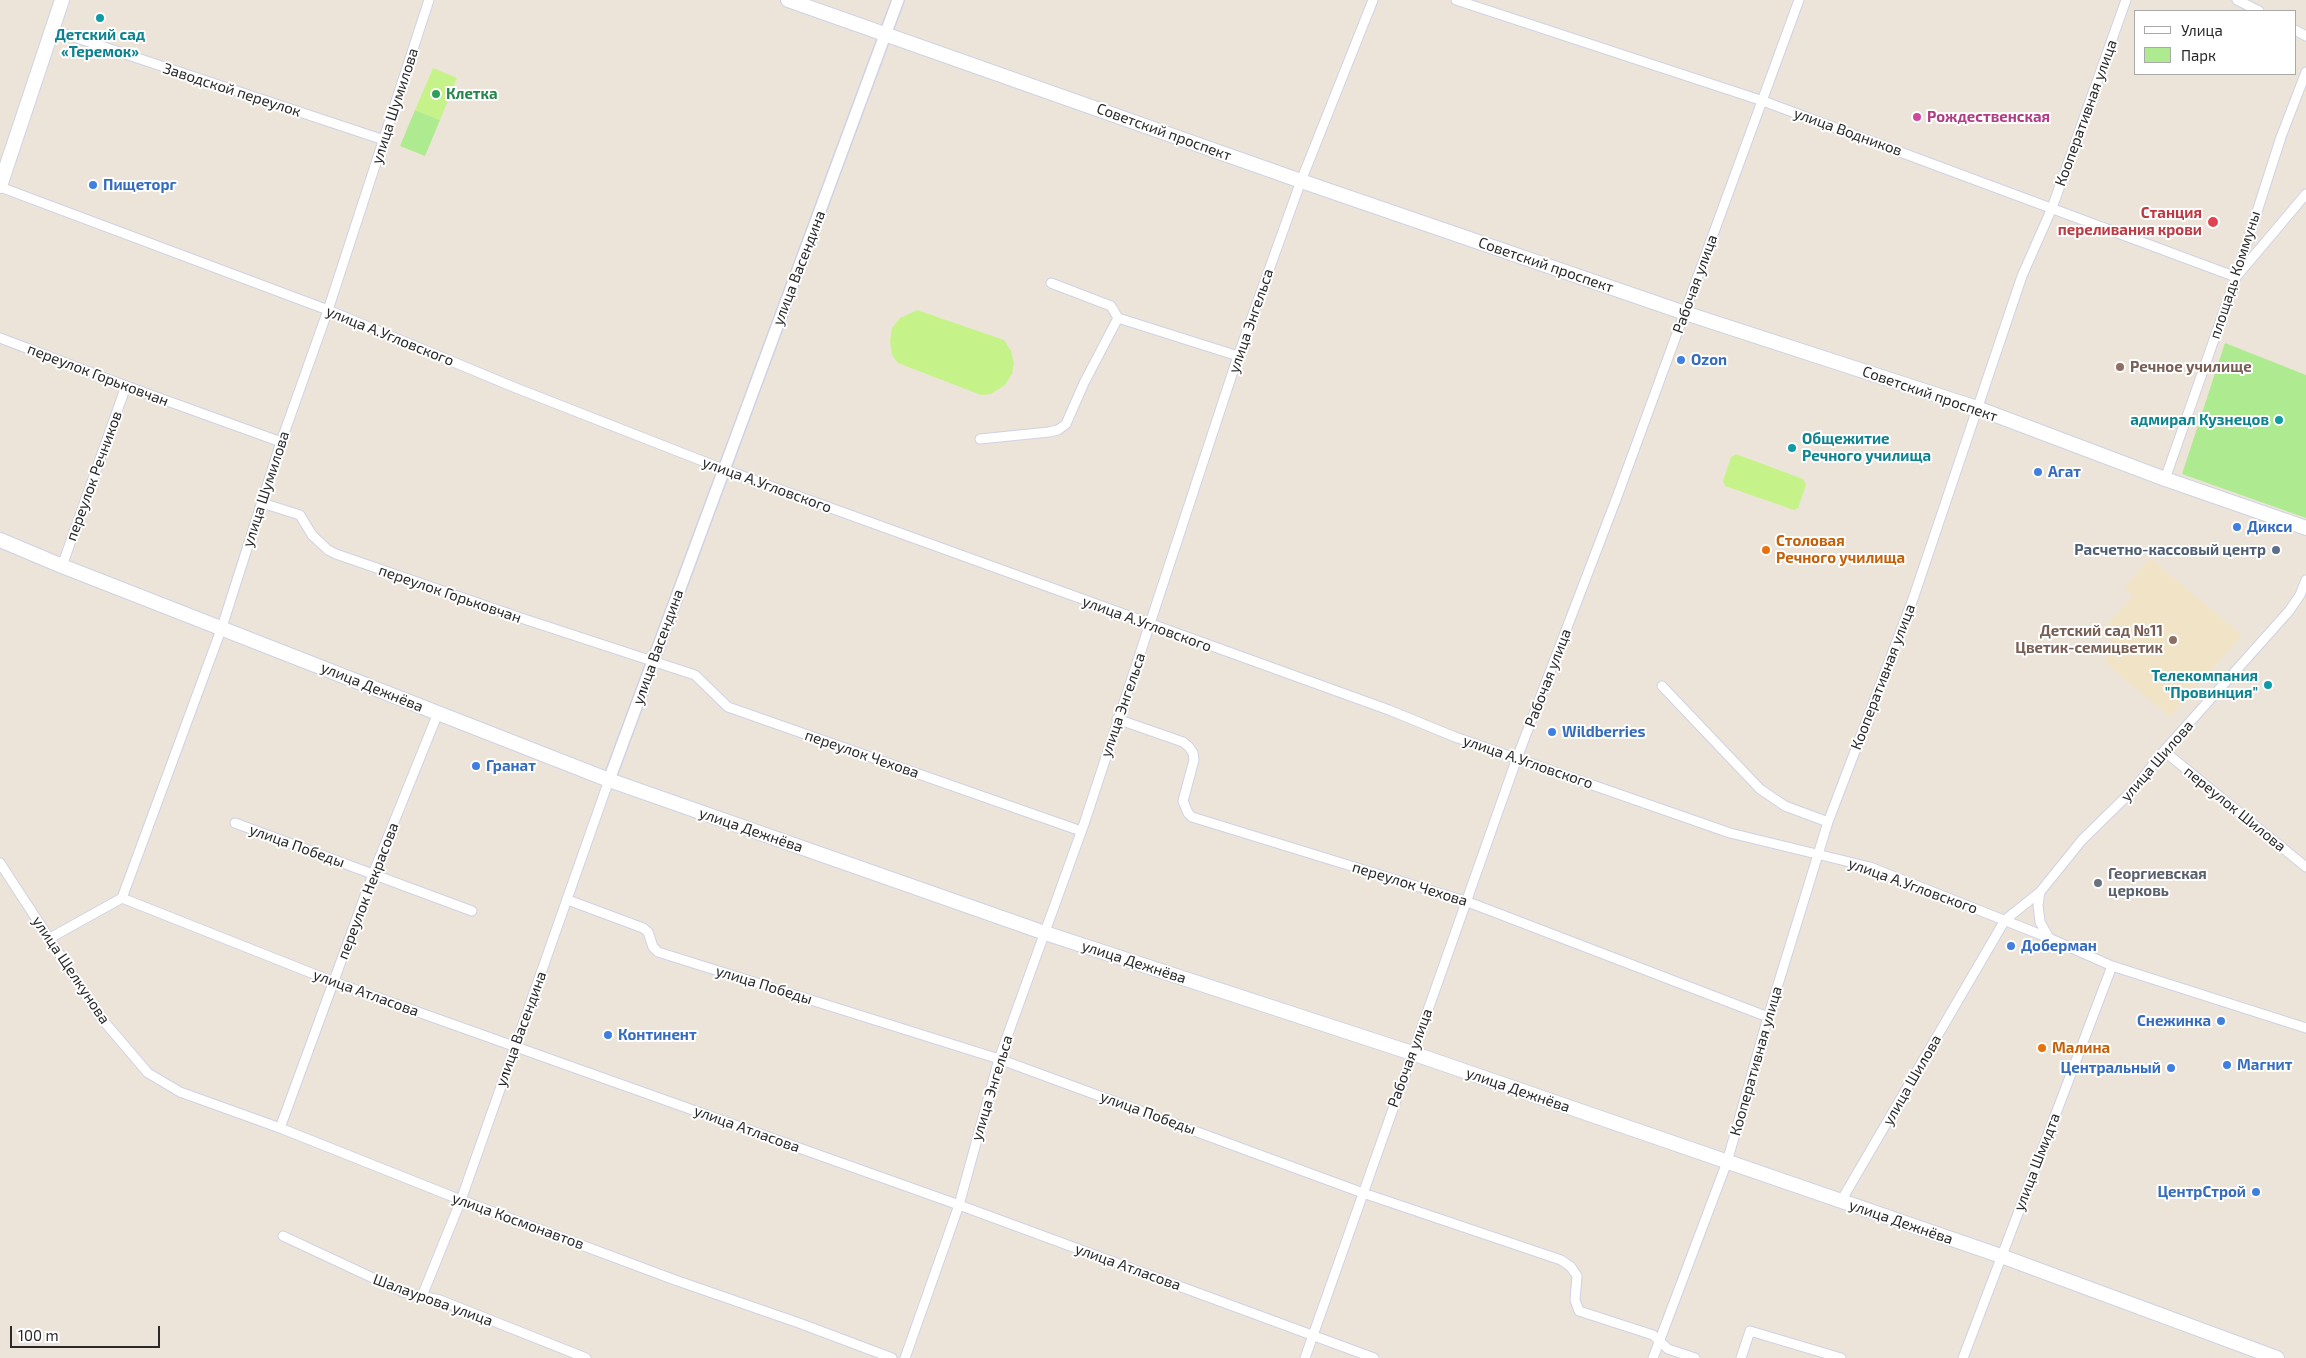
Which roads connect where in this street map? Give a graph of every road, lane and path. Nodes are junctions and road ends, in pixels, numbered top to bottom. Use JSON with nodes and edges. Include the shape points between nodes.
{"nodes":[{"id":1,"x":62,"y":0,"type":"edge"},
{"id":2,"x":430,"y":0,"type":"edge"},
{"id":3,"x":788,"y":0,"type":"edge"},
{"id":4,"x":898,"y":0,"type":"edge"},
{"id":5,"x":1373,"y":0,"type":"edge"},
{"id":6,"x":1456,"y":0,"type":"edge"},
{"id":7,"x":1799,"y":0,"type":"edge"},
{"id":8,"x":2126,"y":0,"type":"edge"},
{"id":9,"x":2237,"y":0,"type":"edge"},
{"id":10,"x":2257,"y":10,"type":"edge"},
{"id":11,"x":53,"y":30,"type":"junction"},
{"id":12,"x":886,"y":34,"type":"junction"},
{"id":13,"x":2306,"y":72,"type":"edge"},
{"id":14,"x":1762,"y":101,"type":"junction"},
{"id":15,"x":384,"y":140,"type":"junction"},
{"id":16,"x":1301,"y":181,"type":"junction"},
{"id":17,"x":0,"y":186,"type":"edge"},
{"id":18,"x":2306,"y":194,"type":"edge"},
{"id":19,"x":2052,"y":208,"type":"junction"},
{"id":20,"x":2236,"y":278,"type":"junction"},
{"id":21,"x":1051,"y":283,"type":"dead end"},
{"id":22,"x":328,"y":310,"type":"junction"},
{"id":23,"x":1685,"y":312,"type":"junction"},
{"id":24,"x":1118,"y":318,"type":"junction"},
{"id":25,"x":0,"y":338,"type":"edge"},
{"id":26,"x":1238,"y":356,"type":"junction"},
{"id":27,"x":126,"y":386,"type":"junction"},
{"id":28,"x":1976,"y":408,"type":"junction"},
{"id":29,"x":980,"y":439,"type":"dead end"},
{"id":30,"x":281,"y":442,"type":"junction"},
{"id":31,"x":723,"y":469,"type":"junction"},
{"id":32,"x":2165,"y":479,"type":"junction"},
{"id":33,"x":262,"y":503,"type":"junction"},
{"id":34,"x":2306,"y":528,"type":"edge"},
{"id":35,"x":0,"y":540,"type":"edge"},
{"id":36,"x":62,"y":566,"type":"junction"},
{"id":37,"x":2305,"y":586,"type":"edge"},
{"id":38,"x":1150,"y":625,"type":"junction"},
{"id":39,"x":222,"y":628,"type":"junction"},
{"id":40,"x":654,"y":661,"type":"junction"},
{"id":41,"x":1662,"y":686,"type":"dead end"},
{"id":42,"x":438,"y":713,"type":"junction"},
{"id":43,"x":1117,"y":718,"type":"junction"},
{"id":44,"x":2164,"y":751,"type":"junction"},
{"id":45,"x":1517,"y":758,"type":"junction"},
{"id":46,"x":610,"y":780,"type":"junction"},
{"id":47,"x":1828,"y":822,"type":"junction"},
{"id":48,"x":235,"y":823,"type":"dead end"},
{"id":49,"x":1081,"y":831,"type":"junction"},
{"id":50,"x":1820,"y":854,"type":"junction"},
{"id":51,"x":0,"y":863,"type":"edge"},
{"id":52,"x":2306,"y":867,"type":"edge"},
{"id":53,"x":373,"y":874,"type":"junction"},
{"id":54,"x":2040,"y":892,"type":"junction"},
{"id":55,"x":122,"y":898,"type":"junction"},
{"id":56,"x":568,"y":900,"type":"junction"},
{"id":57,"x":1468,"y":902,"type":"junction"},
{"id":58,"x":472,"y":911,"type":"dead end"},
{"id":59,"x":2005,"y":920,"type":"junction"},
{"id":60,"x":1045,"y":934,"type":"junction"},
{"id":61,"x":50,"y":938,"type":"junction"},
{"id":62,"x":2049,"y":938,"type":"junction"},
{"id":63,"x":2112,"y":966,"type":"junction"},
{"id":64,"x":334,"y":982,"type":"junction"},
{"id":65,"x":1768,"y":1017,"type":"junction"},
{"id":66,"x":2306,"y":1028,"type":"edge"},
{"id":67,"x":515,"y":1045,"type":"junction"},
{"id":68,"x":1412,"y":1053,"type":"junction"},
{"id":69,"x":999,"y":1059,"type":"junction"},
{"id":70,"x":148,"y":1073,"type":"joint"},
{"id":71,"x":280,"y":1128,"type":"junction"},
{"id":72,"x":1726,"y":1162,"type":"junction"},
{"id":73,"x":1363,"y":1193,"type":"junction"},
{"id":74,"x":461,"y":1200,"type":"junction"},
{"id":75,"x":1841,"y":1201,"type":"junction"},
{"id":76,"x":958,"y":1205,"type":"junction"},
{"id":77,"x":283,"y":1236,"type":"dead end"},
{"id":78,"x":2001,"y":1256,"type":"junction"},
{"id":79,"x":422,"y":1296,"type":"junction"},
{"id":80,"x":1313,"y":1336,"type":"junction"},
{"id":81,"x":1659,"y":1342,"type":"junction"},
{"id":82,"x":586,"y":1358,"type":"edge"},
{"id":83,"x":892,"y":1358,"type":"edge"},
{"id":84,"x":905,"y":1358,"type":"edge"},
{"id":85,"x":1305,"y":1358,"type":"edge"},
{"id":86,"x":1374,"y":1358,"type":"edge"},
{"id":87,"x":1653,"y":1358,"type":"edge"},
{"id":88,"x":1695,"y":1358,"type":"edge"},
{"id":89,"x":1741,"y":1358,"type":"edge"},
{"id":90,"x":1841,"y":1358,"type":"edge"},
{"id":91,"x":1963,"y":1358,"type":"edge"},
{"id":92,"x":2277,"y":1358,"type":"edge"}],
"edges":[{"from":1,"to":11,"type":"main road"},
{"from":2,"to":15,"type":"street","name":"улица Шумилова"},
{"from":3,"to":12,"type":"main road","name":"Советский проспект"},
{"from":4,"to":12,"type":"street","name":"улица Васендина"},
{"from":5,"to":16,"type":"street","name":"улица Энгельса"},
{"from":6,"to":14,"type":"street","name":"улица Водников"},
{"from":7,"to":14,"type":"street","name":"Рабочая улица"},
{"from":8,"to":19,"type":"street","name":"Кооперативная улица"},
{"from":9,"to":10,"type":"street"},
{"from":11,"to":15,"type":"street","name":"Заводской переулок"},
{"from":11,"to":17,"type":"main road"},
{"from":12,"to":16,"type":"main road","name":"Советский проспект"},
{"from":12,"to":31,"type":"street","name":"улица Васендина"},
{"from":13,"to":20,"type":"street","name":"площадь Коммуны","via":[[2278,146]]},
{"from":14,"to":19,"type":"street","name":"улица Водников"},
{"from":14,"to":23,"type":"street","name":"Рабочая улица"},
{"from":15,"to":22,"type":"street","name":"улица Шумилова"},
{"from":16,"to":23,"type":"main road","name":"Советский проспект"},
{"from":16,"to":26,"type":"street","name":"улица Энгельса"},
{"from":17,"to":22,"type":"street","name":"улица А.Угловского"},
{"from":18,"to":20,"type":"street"},
{"from":19,"to":20,"type":"street","name":"улица Водников"},
{"from":19,"to":28,"type":"street","name":"Кооперативная улица","via":[[2022,276]]},
{"from":20,"to":32,"type":"street","name":"площадь Коммуны"},
{"from":21,"to":24,"type":"street","via":[[1111,306]]},
{"from":22,"to":30,"type":"street","name":"улица Шумилова"},
{"from":22,"to":31,"type":"street","name":"улица А.Угловского"},
{"from":23,"to":28,"type":"main road","name":"Советский проспект"},
{"from":23,"to":45,"type":"street","name":"Рабочая улица","via":[[1618,497]]},
{"from":24,"to":26,"type":"street"},
{"from":24,"to":29,"type":"street","via":[[1066,424],[1049,432]]},
{"from":25,"to":27,"type":"street","name":"переулок Горьковчан"},
{"from":26,"to":38,"type":"street","name":"улица Энгельса"},
{"from":27,"to":30,"type":"street","name":"переулок Горьковчан"},
{"from":27,"to":36,"type":"street","name":"переулок Речников"},
{"from":28,"to":32,"type":"main road","name":"Советский проспект"},
{"from":28,"to":47,"type":"street","name":"Кооперативная улица","via":[[1913,600]]},
{"from":30,"to":33,"type":"street","name":"улица Шумилова"},
{"from":31,"to":38,"type":"street","name":"улица А.Угловского"},
{"from":31,"to":40,"type":"street","name":"улица Васендина"},
{"from":32,"to":34,"type":"main road","name":"Советский проспект"},
{"from":33,"to":39,"type":"street","name":"улица Шумилова"},
{"from":33,"to":40,"type":"street","name":"переулок Горьковчан","via":[[300,515],[312,534],[336,554]]},
{"from":35,"to":36,"type":"main road","name":"улица Дежнёва"},
{"from":36,"to":39,"type":"main road","name":"улица Дежнёва"},
{"from":37,"to":44,"type":"street","name":"улица Шилова","via":[[2264,640]]},
{"from":38,"to":43,"type":"street","name":"улица Энгельса"},
{"from":38,"to":45,"type":"street","name":"улица А.Угловского"},
{"from":39,"to":42,"type":"main road","name":"улица Дежнёва"},
{"from":39,"to":55,"type":"street","name":"улица Шумилова"},
{"from":40,"to":46,"type":"street","name":"улица Васендина"},
{"from":40,"to":49,"type":"street","name":"переулок Чехова","via":[[695,675],[728,707]]},
{"from":41,"to":47,"type":"street","via":[[1760,789],[1785,806]]},
{"from":42,"to":46,"type":"main road","name":"улица Дежнёва"},
{"from":42,"to":53,"type":"street","name":"переулок Некрасова"},
{"from":43,"to":49,"type":"street","name":"улица Энгельса"},
{"from":43,"to":57,"type":"street","name":"переулок Чехова","via":[[1183,742],[1194,753],[1183,801],[1192,817]]},
{"from":44,"to":52,"type":"street","name":"переулок Шилова"},
{"from":44,"to":54,"type":"street","name":"улица Шилова","via":[[2133,790],[2082,840]]},
{"from":45,"to":50,"type":"street","name":"улица А.Угловского","via":[[1730,833]]},
{"from":45,"to":57,"type":"street","name":"Рабочая улица"},
{"from":46,"to":56,"type":"street","name":"улица Васендина"},
{"from":46,"to":60,"type":"main road","name":"улица Дежнёва"},
{"from":47,"to":50,"type":"street","name":"Кооперативная улица"},
{"from":48,"to":53,"type":"street","name":"улица Победы"},
{"from":49,"to":60,"type":"street","name":"улица Энгельса"},
{"from":50,"to":59,"type":"street","name":"улица А.Угловского","via":[[1870,867]]},
{"from":50,"to":65,"type":"street","name":"Кооперативная улица"},
{"from":51,"to":61,"type":"street","name":"улица Щелкунова"},
{"from":53,"to":58,"type":"street","name":"улица Победы"},
{"from":53,"to":64,"type":"street","name":"переулок Некрасова"},
{"from":54,"to":59,"type":"street","name":"улица Шилова"},
{"from":54,"to":62,"type":"street","via":[[2038,913]]},
{"from":55,"to":61,"type":"street"},
{"from":55,"to":64,"type":"street","name":"улица Атласова"},
{"from":56,"to":67,"type":"street","name":"улица Васендина"},
{"from":56,"to":69,"type":"street","name":"улица Победы","via":[[643,928],[658,952]]},
{"from":57,"to":65,"type":"street","name":"переулок Чехова"},
{"from":57,"to":68,"type":"street","name":"Рабочая улица"},
{"from":59,"to":62,"type":"street","name":"улица А.Угловского"},
{"from":59,"to":75,"type":"street","name":"улица Шилова"},
{"from":60,"to":68,"type":"main road","name":"улица Дежнёва"},
{"from":60,"to":69,"type":"street","name":"улица Энгельса"},
{"from":61,"to":70,"type":"street","name":"улица Щелкунова","via":[[101,1018]]},
{"from":62,"to":63,"type":"street","name":"улица А.Угловского"},
{"from":63,"to":66,"type":"street","name":"улица А.Угловского"},
{"from":63,"to":78,"type":"street","name":"улица Шмидта"},
{"from":64,"to":67,"type":"street","name":"улица Атласова"},
{"from":64,"to":71,"type":"street","name":"переулок Некрасова"},
{"from":65,"to":72,"type":"street","name":"Кооперативная улица"},
{"from":67,"to":74,"type":"street","name":"улица Васендина"},
{"from":67,"to":76,"type":"street","name":"улица Атласова"},
{"from":68,"to":72,"type":"main road","name":"улица Дежнёва"},
{"from":68,"to":73,"type":"street","name":"Рабочая улица"},
{"from":69,"to":73,"type":"street","name":"улица Победы"},
{"from":69,"to":76,"type":"street","name":"улица Энгельса"},
{"from":70,"to":71,"type":"street","name":"улица Космонавтов","via":[[180,1092]]},
{"from":71,"to":74,"type":"street","name":"улица Космонавтов"},
{"from":72,"to":75,"type":"main road","name":"улица Дежнёва"},
{"from":72,"to":81,"type":"street","name":"Кооперативная улица"},
{"from":73,"to":80,"type":"street","name":"Рабочая улица"},
{"from":73,"to":81,"type":"street","name":"улица Победы","via":[[1561,1260],[1577,1276],[1575,1300],[1579,1311],[1653,1335]]},
{"from":74,"to":79,"type":"street","name":"улица Васендина"},
{"from":74,"to":83,"type":"street","name":"улица Космонавтов"},
{"from":75,"to":78,"type":"main road","name":"улица Дежнёва"},
{"from":76,"to":80,"type":"street","name":"улица Атласова"},
{"from":76,"to":84,"type":"street","name":"улица Энгельса"},
{"from":77,"to":79,"type":"street","name":"Шалаурова улица","via":[[403,1292]]},
{"from":78,"to":91,"type":"street","name":"улица Шмидта"},
{"from":78,"to":92,"type":"main road","name":"улица Дежнёва"},
{"from":79,"to":82,"type":"street","name":"Шалаурова улица","via":[[440,1300]]},
{"from":80,"to":85,"type":"street","name":"Рабочая улица"},
{"from":80,"to":86,"type":"street","name":"улица Атласова"},
{"from":81,"to":87,"type":"street","name":"Кооперативная улица"},
{"from":81,"to":88,"type":"street","name":"улица Победы","via":[[1668,1349]]},
{"from":89,"to":90,"type":"street","via":[[1750,1331]]}]}
